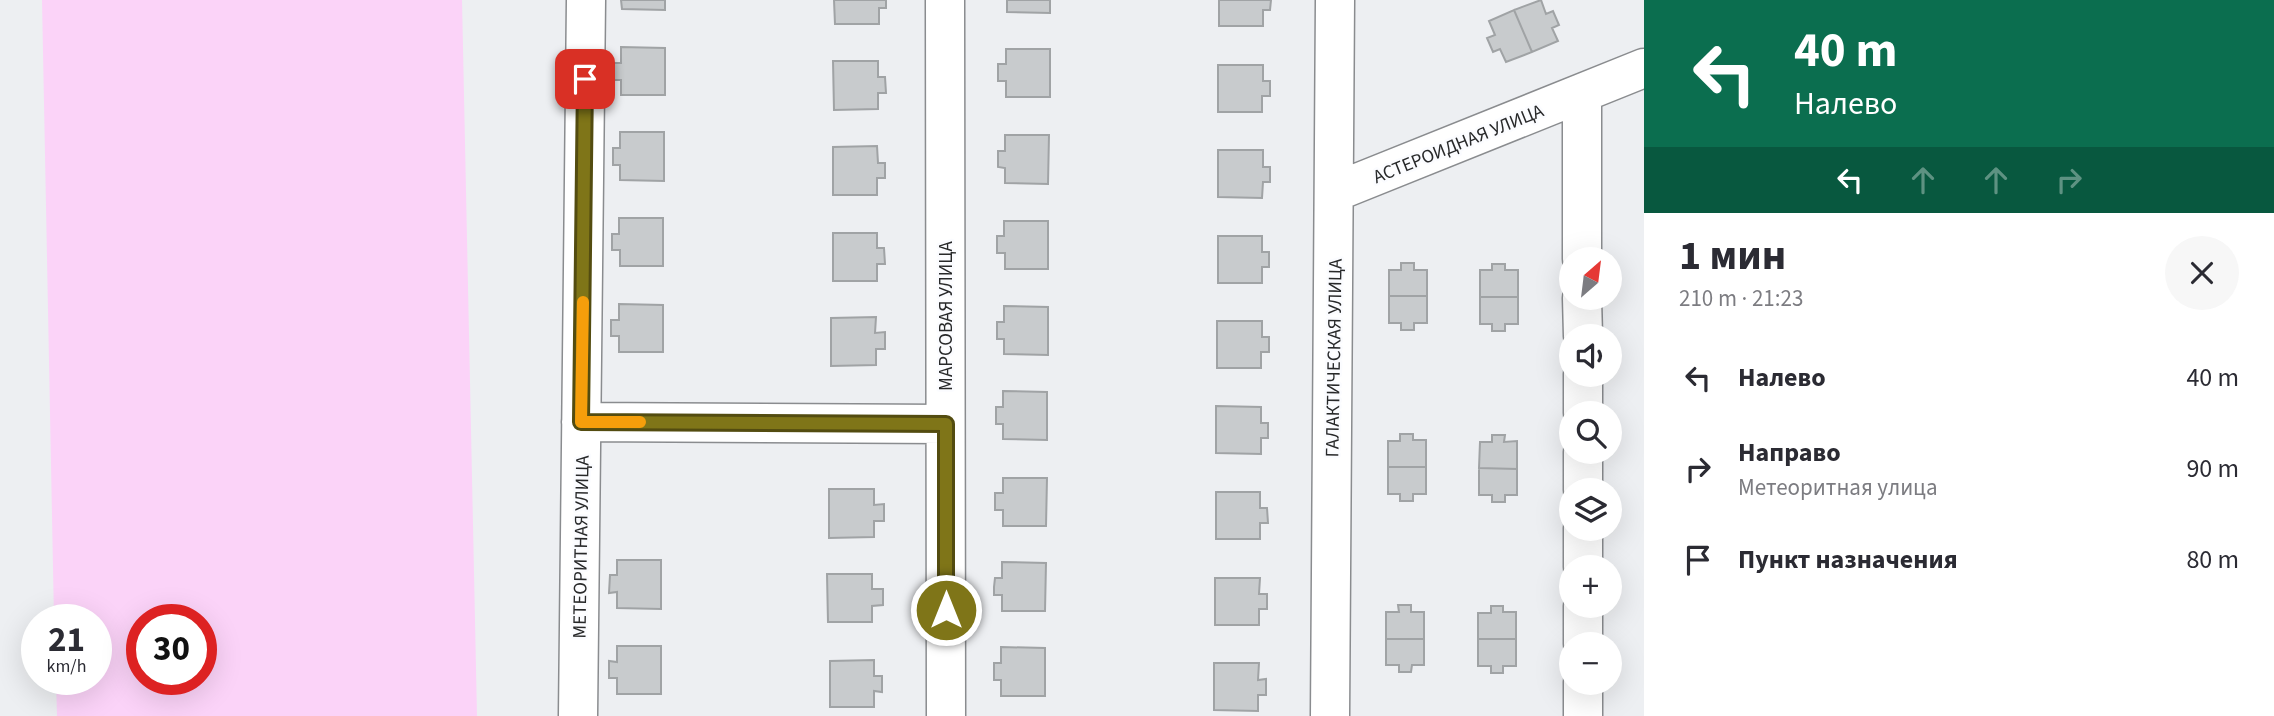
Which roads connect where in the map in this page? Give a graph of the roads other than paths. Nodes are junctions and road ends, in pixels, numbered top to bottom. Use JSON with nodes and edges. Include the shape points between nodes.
{"nodes":[{"id":1,"x":586,"y":0,"type":"edge"},
{"id":2,"x":945,"y":0,"type":"edge"},
{"id":3,"x":1335,"y":0,"type":"edge"},
{"id":4,"x":1644,"y":68,"type":"edge"},
{"id":5,"x":1582,"y":93,"type":"junction"},
{"id":6,"x":1335,"y":192,"type":"junction"},
{"id":7,"x":1582,"y":247,"type":"edge"},
{"id":8,"x":581,"y":422,"type":"junction"},
{"id":9,"x":946,"y":424,"type":"junction"},
{"id":10,"x":1583,"y":695,"type":"edge"},
{"id":11,"x":578,"y":716,"type":"edge"},
{"id":12,"x":946,"y":716,"type":"edge"},
{"id":13,"x":1330,"y":716,"type":"edge"},
{"id":14,"x":1583,"y":716,"type":"edge"}],
"edges":[{"from":1,"to":8,"type":"street","name":"МЕТЕОРИТНАЯ УЛИЦА"},
{"from":2,"to":9,"type":"street","name":"МАРСОВАЯ УЛИЦА"},
{"from":3,"to":6,"type":"street","name":"ГАЛАКТИЧЕСКАЯ УЛИЦА"},
{"from":4,"to":5,"type":"street","name":"АСТЕРОИДНАЯ УЛИЦА"},
{"from":5,"to":6,"type":"street","name":"АСТЕРОИДНАЯ УЛИЦА"},
{"from":5,"to":7,"type":"street"},
{"from":6,"to":13,"type":"street","name":"ГАЛАКТИЧЕСКАЯ УЛИЦА"},
{"from":8,"to":9,"type":"street"},
{"from":8,"to":11,"type":"street","name":"МЕТЕОРИТНАЯ УЛИЦА"},
{"from":9,"to":12,"type":"street","name":"МАРСОВАЯ УЛИЦА"},
{"from":10,"to":14,"type":"street"}]}
